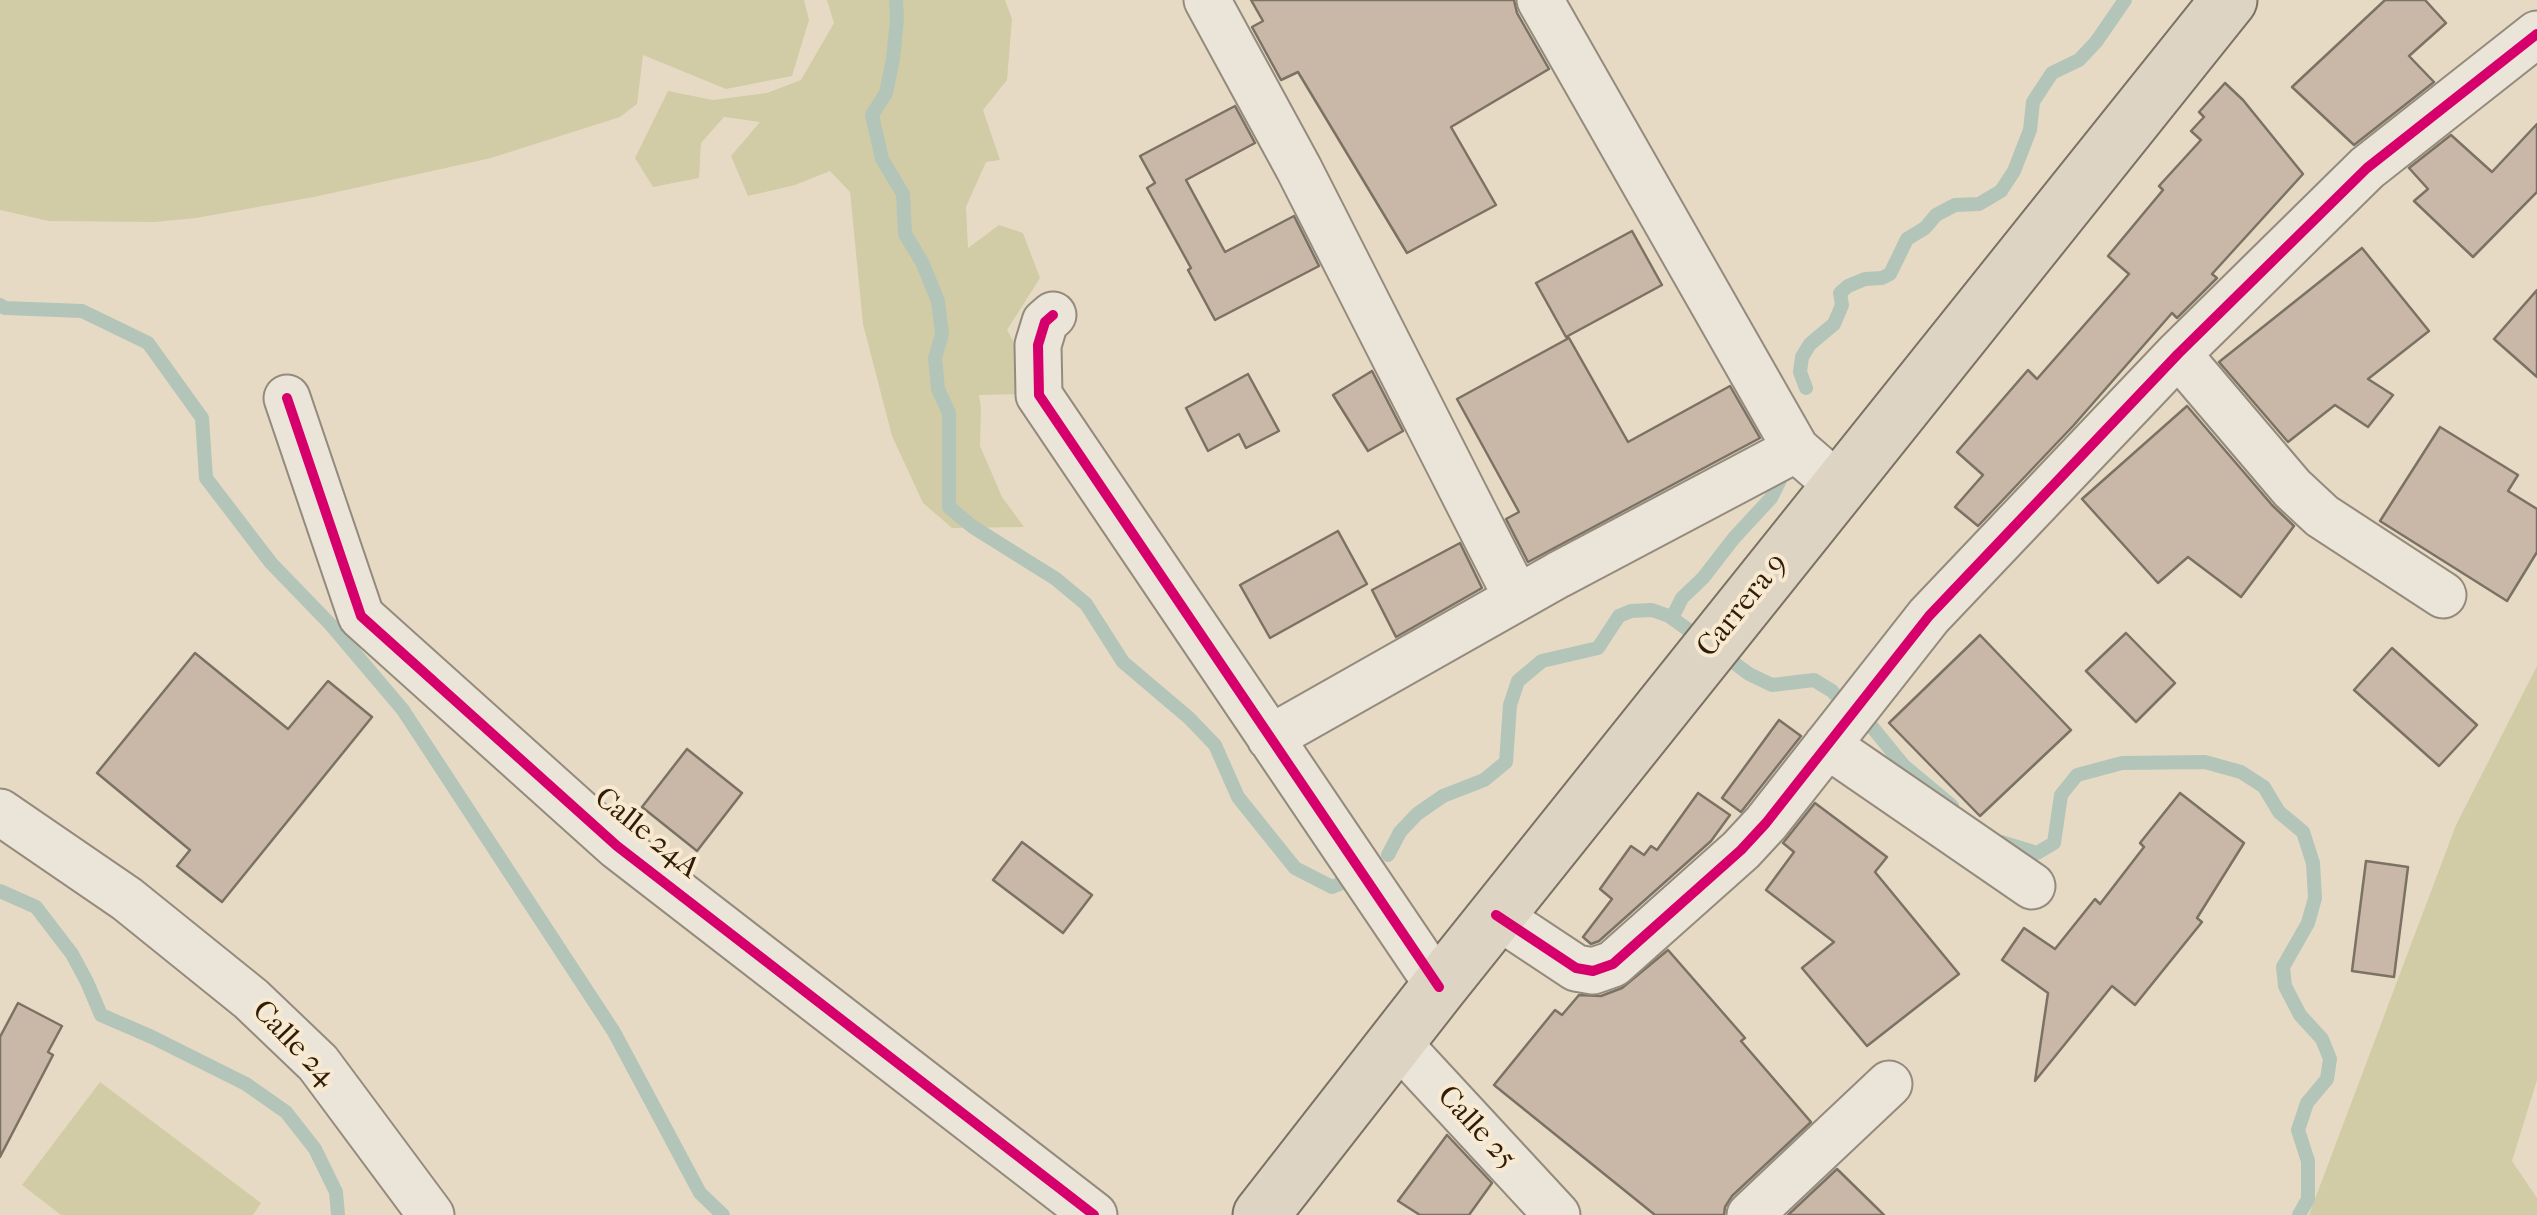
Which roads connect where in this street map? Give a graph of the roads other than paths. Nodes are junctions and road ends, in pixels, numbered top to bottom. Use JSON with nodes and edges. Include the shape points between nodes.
{"nodes":[{"id":1,"x":1207,"y":0,"type":"edge"},
{"id":2,"x":1540,"y":0,"type":"edge"},
{"id":3,"x":2229,"y":0,"type":"edge"},
{"id":4,"x":2537,"y":34,"type":"edge"},
{"id":5,"x":1053,"y":315,"type":"dead end"},
{"id":6,"x":2178,"y":354,"type":"junction"},
{"id":7,"x":288,"y":398,"type":"dead end"},
{"id":8,"x":1796,"y":449,"type":"junction"},
{"id":9,"x":1839,"y":486,"type":"junction"},
{"id":10,"x":2443,"y":594,"type":"dead end"},
{"id":11,"x":1517,"y":598,"type":"junction"},
{"id":12,"x":1270,"y":738,"type":"junction"},
{"id":13,"x":1827,"y":745,"type":"junction"},
{"id":14,"x":0,"y":812,"type":"edge"},
{"id":15,"x":2032,"y":886,"type":"dead end"},
{"id":16,"x":1496,"y":915,"type":"junction"},
{"id":17,"x":1438,"y":987,"type":"junction"},
{"id":18,"x":1396,"y":1041,"type":"junction"},
{"id":19,"x":1889,"y":1084,"type":"dead end"},
{"id":20,"x":432,"y":1215,"type":"edge"},
{"id":21,"x":1094,"y":1215,"type":"edge"},
{"id":22,"x":1262,"y":1215,"type":"edge"},
{"id":23,"x":1557,"y":1215,"type":"edge"},
{"id":24,"x":1750,"y":1215,"type":"edge"}],
"edges":[{"from":1,"to":11,"type":"street"},
{"from":2,"to":8,"type":"street"},
{"from":3,"to":9,"type":"highway","name":"Carrera 9"},
{"from":4,"to":6,"type":"street","via":[[2367,168]]},
{"from":5,"to":12,"type":"street","via":[[1038,345],[1039,395]]},
{"from":6,"to":10,"type":"street","via":[[2322,516]]},
{"from":6,"to":13,"type":"street","via":[[1929,616]]},
{"from":7,"to":21,"type":"street","name":"Calle 24A","via":[[362,616],[617,846]]},
{"from":8,"to":9,"type":"street"},
{"from":8,"to":11,"type":"street"},
{"from":9,"to":16,"type":"highway","name":"Carrera 9"},
{"from":11,"to":12,"type":"street"},
{"from":12,"to":17,"type":"street"},
{"from":13,"to":15,"type":"street"},
{"from":13,"to":16,"type":"street","via":[[1741,850],[1613,964],[1594,972],[1576,968]]},
{"from":14,"to":20,"type":"street","name":"Calle 24","via":[[127,899],[251,1000],[318,1063]]},
{"from":16,"to":17,"type":"highway","name":"Carrera 9"},
{"from":17,"to":18,"type":"highway","name":"Carrera 9"},
{"from":18,"to":22,"type":"highway","name":"Carrera 9"},
{"from":18,"to":23,"type":"street","name":"Calle 25"},
{"from":19,"to":24,"type":"street"}]}
